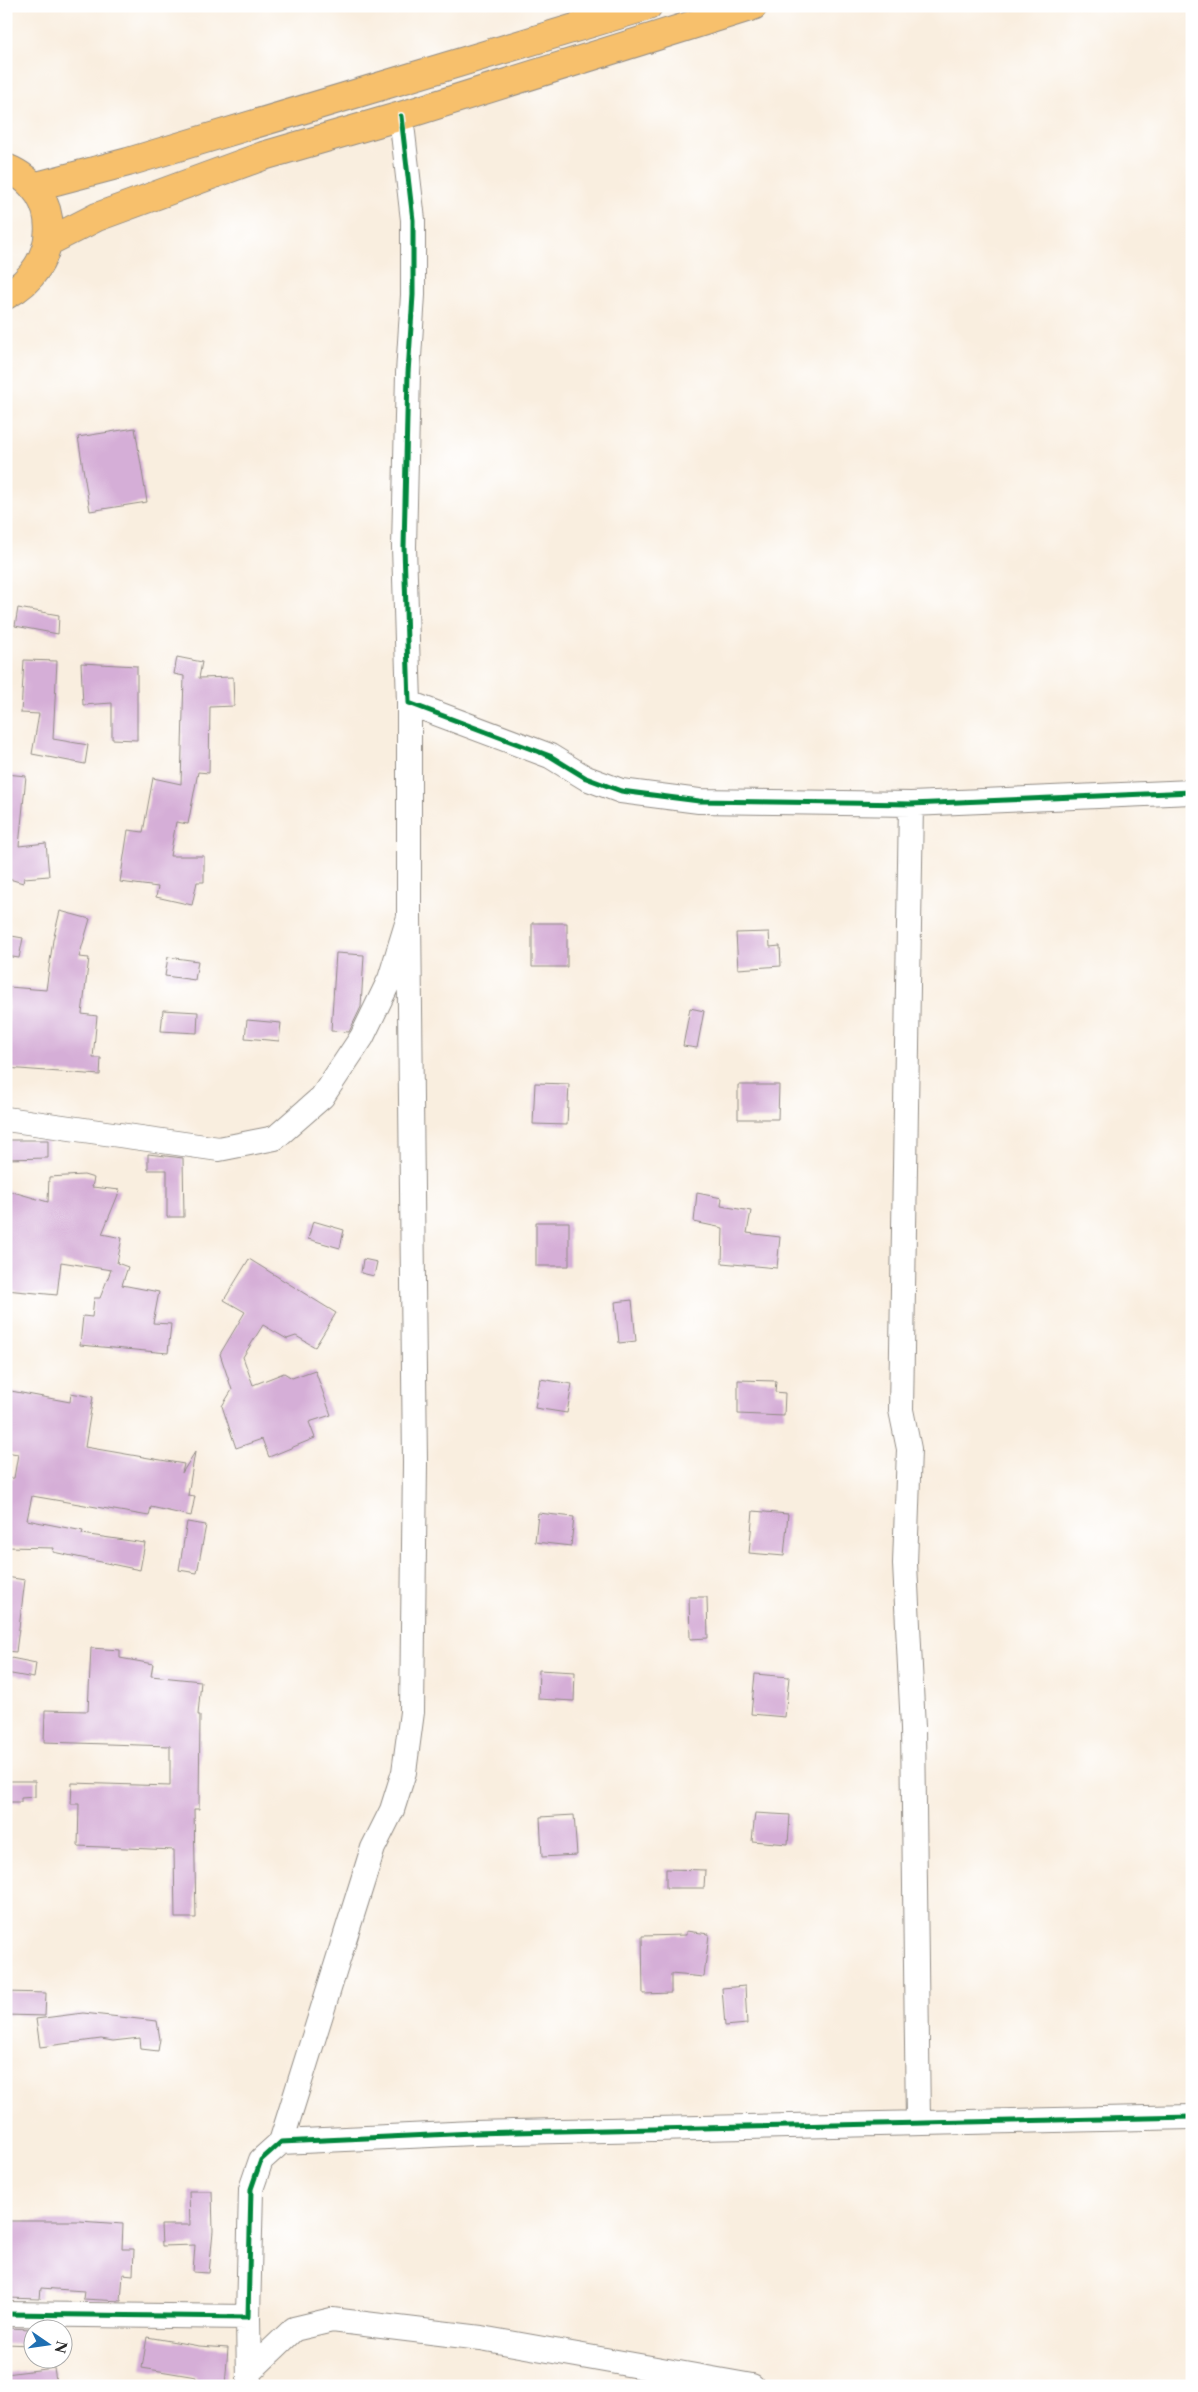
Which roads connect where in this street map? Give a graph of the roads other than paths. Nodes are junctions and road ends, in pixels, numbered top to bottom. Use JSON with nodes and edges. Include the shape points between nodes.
{"nodes":[{"id":1,"x":648,"y":6,"type":"edge"},
{"id":2,"x":753,"y":6,"type":"edge"},
{"id":3,"x":401,"y":116,"type":"junction"},
{"id":4,"x":6,"y":168,"type":"edge"},
{"id":5,"x":33,"y":187,"type":"junction"},
{"id":6,"x":48,"y":242,"type":"junction"},
{"id":7,"x":6,"y":295,"type":"edge"},
{"id":8,"x":409,"y":703,"type":"junction"},
{"id":9,"x":1192,"y":792,"type":"edge"},
{"id":10,"x":911,"y":804,"type":"junction"},
{"id":11,"x":410,"y":918,"type":"junction"},
{"id":12,"x":6,"y":1119,"type":"edge"},
{"id":13,"x":1192,"y":2117,"type":"edge"},
{"id":14,"x":918,"y":2122,"type":"junction"},
{"id":15,"x":281,"y":2142,"type":"junction"},
{"id":16,"x":6,"y":2314,"type":"edge"},
{"id":17,"x":248,"y":2317,"type":"junction"},
{"id":18,"x":249,"y":2379,"type":"edge"},
{"id":19,"x":752,"y":2386,"type":"edge"}],
"edges":[{"from":1,"to":5,"type":"main road","via":[[128,162]]},
{"from":2,"to":3,"type":"main road"},
{"from":3,"to":6,"type":"main road","via":[[263,156],[98,216]]},
{"from":3,"to":8,"type":"street","via":[[413,220],[404,547]]},
{"from":4,"to":5,"type":"main road","via":[[22,176]]},
{"from":5,"to":6,"type":"main road","via":[[46,212]]},
{"from":6,"to":7,"type":"main road","via":[[35,273]]},
{"from":8,"to":10,"type":"street","via":[[550,756],[586,778],[621,791],[699,801]]},
{"from":8,"to":11,"type":"street"},
{"from":9,"to":10,"type":"street"},
{"from":10,"to":14,"type":"street","via":[[902,1410],[910,1449],[905,1564],[913,1728]]},
{"from":11,"to":12,"type":"street","via":[[390,979],[362,1037],[322,1096],[274,1138],[219,1150]]},
{"from":11,"to":15,"type":"street","via":[[415,1463],[412,1712],[404,1772],[392,1810],[373,1848]]},
{"from":13,"to":14,"type":"street"},
{"from":14,"to":15,"type":"street","via":[[473,2133]]},
{"from":15,"to":17,"type":"street","via":[[261,2160],[251,2189]]},
{"from":16,"to":17,"type":"street"},
{"from":17,"to":18,"type":"street"},
{"from":18,"to":19,"type":"street","via":[[294,2329],[332,2320],[481,2338]]}]}
